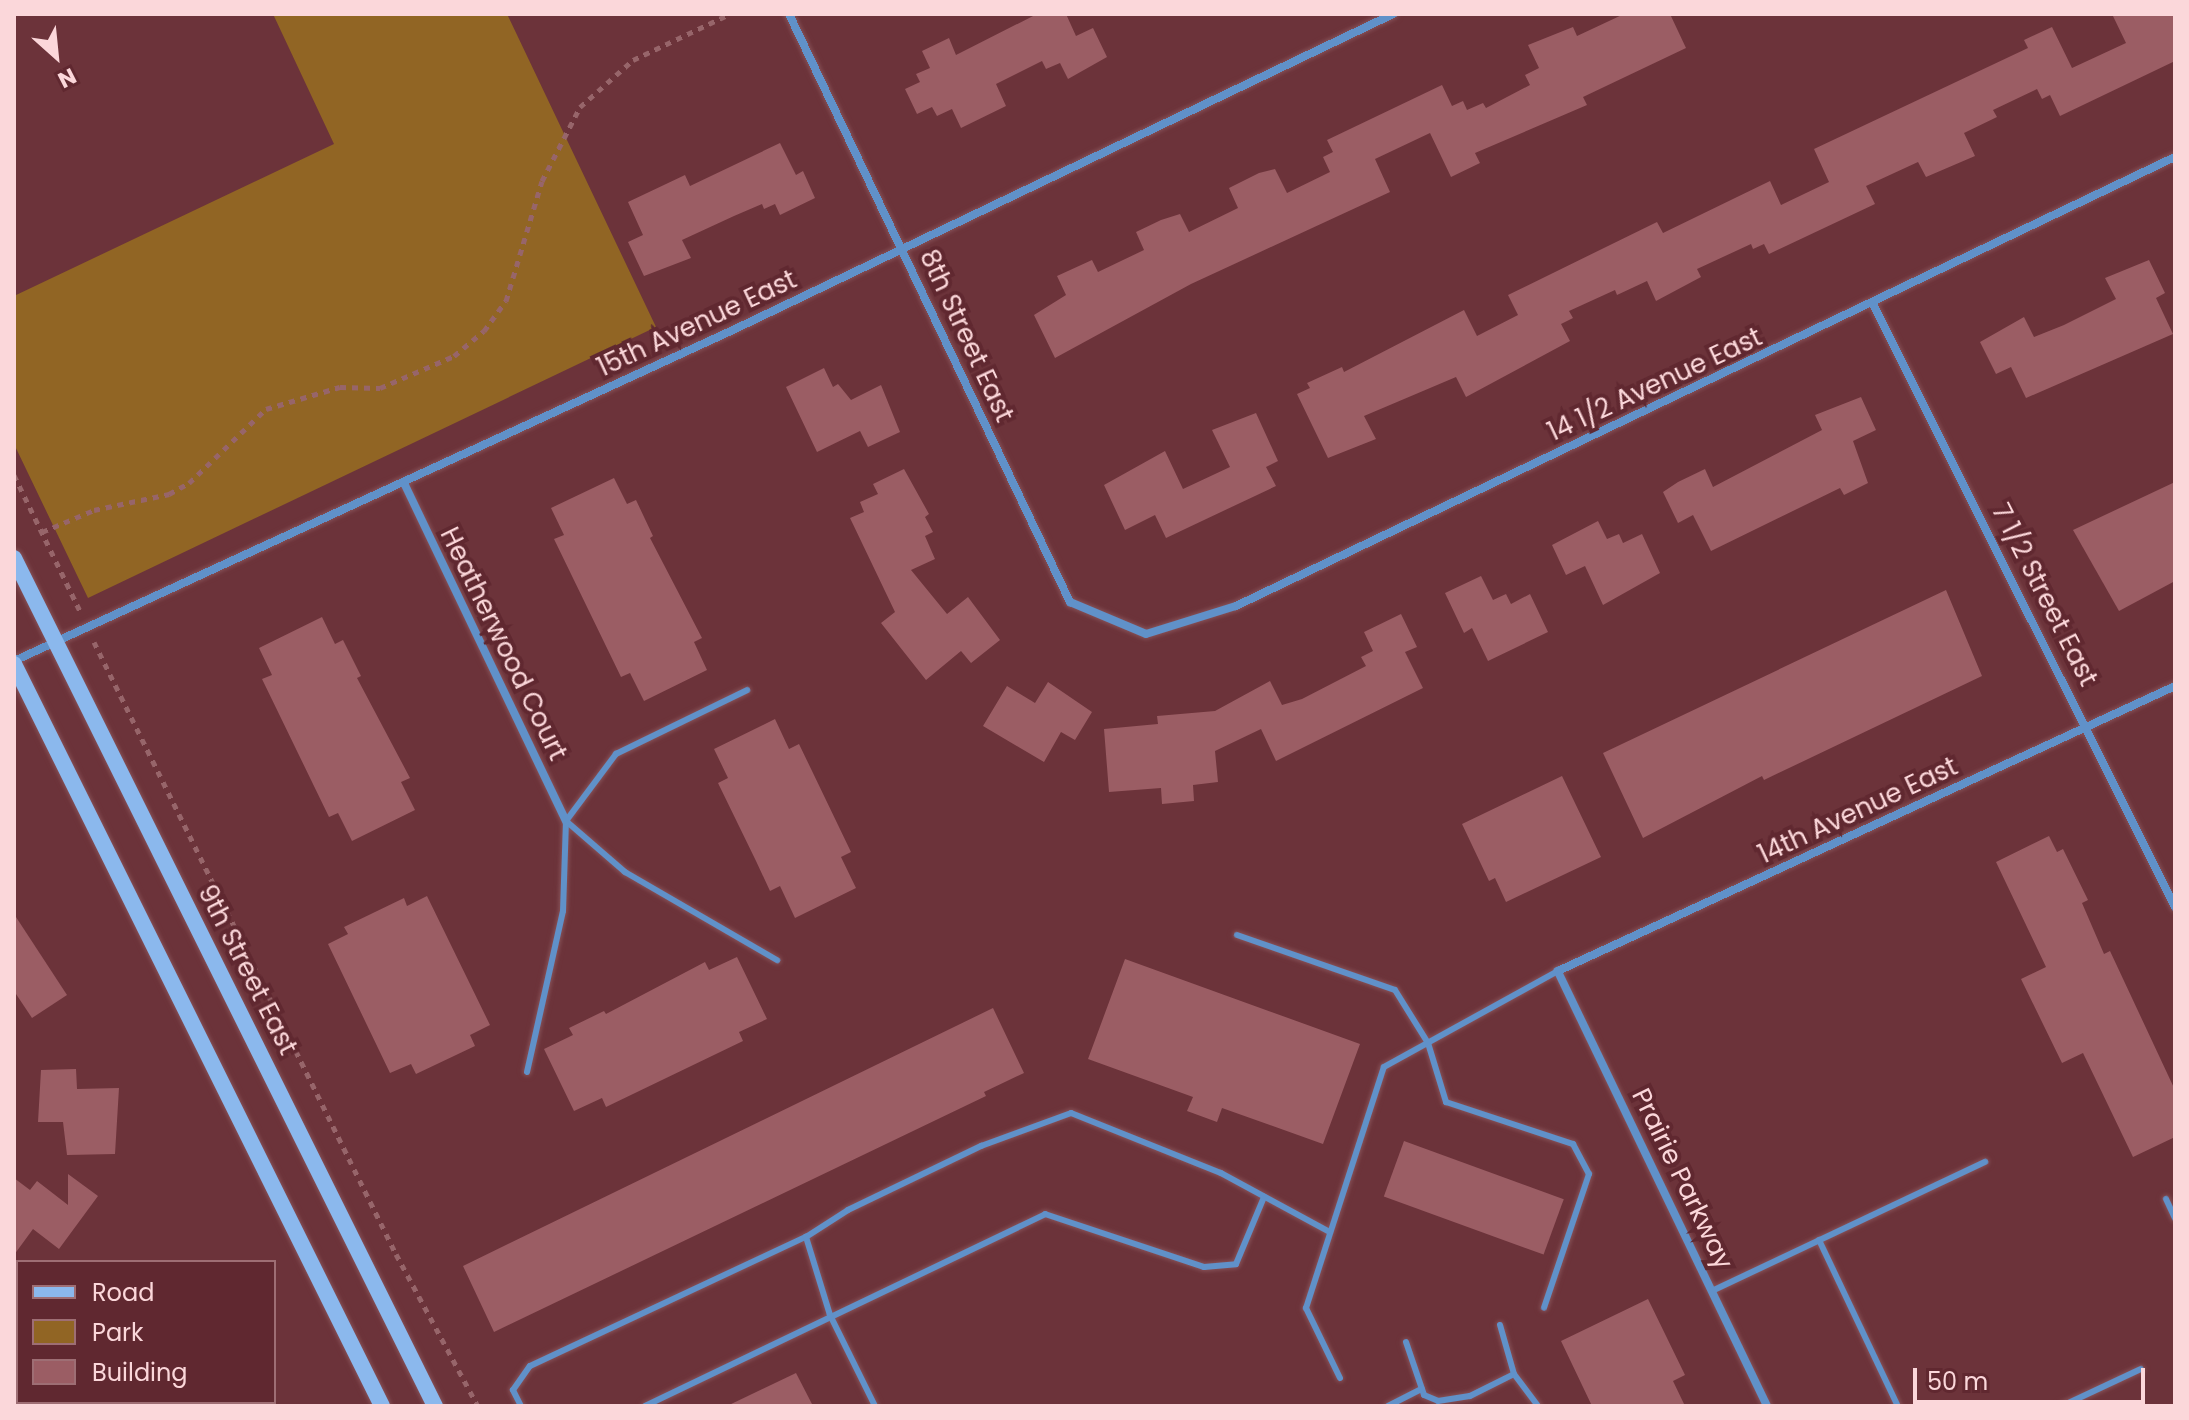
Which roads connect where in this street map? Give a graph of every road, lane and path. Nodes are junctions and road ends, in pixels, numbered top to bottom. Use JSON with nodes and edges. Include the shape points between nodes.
{"nodes":[{"id":1,"x":730,"y":14,"type":"edge"},
{"id":2,"x":789,"y":14,"type":"edge"},
{"id":3,"x":1393,"y":14,"type":"edge"},
{"id":4,"x":2175,"y":157,"type":"edge"},
{"id":5,"x":903,"y":249,"type":"junction"},
{"id":6,"x":1873,"y":304,"type":"junction"},
{"id":7,"x":14,"y":475,"type":"edge"},
{"id":8,"x":404,"y":483,"type":"junction"},
{"id":9,"x":42,"y":532,"type":"junction"},
{"id":10,"x":14,"y":558,"type":"edge"},
{"id":11,"x":88,"y":629,"type":"junction"},
{"id":12,"x":1146,"y":634,"type":"joint"},
{"id":13,"x":55,"y":644,"type":"junction"},
{"id":14,"x":14,"y":662,"type":"edge"},
{"id":15,"x":2175,"y":686,"type":"edge"},
{"id":16,"x":747,"y":690,"type":"dead end"},
{"id":17,"x":2088,"y":726,"type":"junction"},
{"id":18,"x":566,"y":821,"type":"junction"},
{"id":19,"x":2175,"y":907,"type":"edge"},
{"id":20,"x":1237,"y":935,"type":"dead end"},
{"id":21,"x":777,"y":960,"type":"dead end"},
{"id":22,"x":1558,"y":971,"type":"junction"},
{"id":23,"x":1428,"y":1043,"type":"junction"},
{"id":24,"x":527,"y":1072,"type":"dead end"},
{"id":25,"x":1985,"y":1162,"type":"dead end"},
{"id":26,"x":1264,"y":1197,"type":"junction"},
{"id":27,"x":2166,"y":1199,"type":"dead end"},
{"id":28,"x":2175,"y":1218,"type":"edge"},
{"id":29,"x":1328,"y":1231,"type":"junction"},
{"id":30,"x":806,"y":1237,"type":"junction"},
{"id":31,"x":1819,"y":1240,"type":"junction"},
{"id":32,"x":1714,"y":1290,"type":"junction"},
{"id":33,"x":1544,"y":1308,"type":"dead end"},
{"id":34,"x":830,"y":1315,"type":"junction"},
{"id":35,"x":1500,"y":1325,"type":"dead end"},
{"id":36,"x":1406,"y":1342,"type":"dead end"},
{"id":37,"x":2141,"y":1369,"type":"dead end"},
{"id":38,"x":1514,"y":1374,"type":"junction"},
{"id":39,"x":1340,"y":1378,"type":"dead end"},
{"id":40,"x":1422,"y":1389,"type":"junction"},
{"id":41,"x":664,"y":1397,"type":"junction"},
{"id":42,"x":1440,"y":1404,"type":"edge"},
{"id":43,"x":382,"y":1406,"type":"edge"},
{"id":44,"x":435,"y":1406,"type":"edge"},
{"id":45,"x":478,"y":1406,"type":"edge"},
{"id":46,"x":521,"y":1406,"type":"edge"},
{"id":47,"x":645,"y":1406,"type":"edge"},
{"id":48,"x":668,"y":1406,"type":"edge"},
{"id":49,"x":875,"y":1406,"type":"edge"},
{"id":50,"x":1388,"y":1406,"type":"edge"},
{"id":51,"x":1538,"y":1406,"type":"edge"},
{"id":52,"x":1767,"y":1406,"type":"edge"},
{"id":53,"x":1898,"y":1406,"type":"edge"},
{"id":54,"x":2062,"y":1406,"type":"edge"}],
"edges":[{"from":1,"to":9,"type":"path","via":[[633,60],[580,107],[542,181],[506,301],[484,331],[454,356],[380,388],[340,387],[266,409],[189,483],[169,494],[94,510]]},
{"from":2,"to":5,"type":"street","name":"8th Street East"},
{"from":3,"to":5,"type":"street","name":"15th Avenue East"},
{"from":4,"to":6,"type":"street","name":"14 1/2 Avenue East"},
{"from":5,"to":8,"type":"street","name":"15th Avenue East"},
{"from":5,"to":12,"type":"street","name":"8th Street East","via":[[1070,602]]},
{"from":6,"to":12,"type":"street","name":"14 1/2 Avenue East","via":[[1236,606]]},
{"from":6,"to":17,"type":"street","name":"7 1/2 Street East"},
{"from":7,"to":9,"type":"path"},
{"from":8,"to":11,"type":"street","name":"15th Avenue East"},
{"from":8,"to":18,"type":"street","name":"Heatherwood Court"},
{"from":9,"to":11,"type":"path"},
{"from":10,"to":13,"type":"main road","name":"9th Street East"},
{"from":11,"to":13,"type":"street","name":"15th Avenue East"},
{"from":11,"to":45,"type":"path","via":[[396,1254]]},
{"from":13,"to":14,"type":"street","name":"15th Avenue East"},
{"from":13,"to":44,"type":"main road","name":"9th Street East"},
{"from":14,"to":43,"type":"main road"},
{"from":15,"to":17,"type":"street","name":"14th Avenue East"},
{"from":16,"to":18,"type":"lane","via":[[616,754]]},
{"from":17,"to":19,"type":"street","name":"7 1/2 Street East"},
{"from":17,"to":22,"type":"street","name":"14th Avenue East"},
{"from":18,"to":21,"type":"lane","via":[[625,872]]},
{"from":18,"to":24,"type":"lane","via":[[563,911]]},
{"from":20,"to":23,"type":"lane","via":[[1395,990]]},
{"from":22,"to":23,"type":"lane"},
{"from":22,"to":32,"type":"street","name":"Prairie Parkway"},
{"from":23,"to":29,"type":"lane","via":[[1384,1067]]},
{"from":23,"to":33,"type":"lane","via":[[1446,1102],[1573,1144],[1589,1174]]},
{"from":25,"to":31,"type":"lane"},
{"from":26,"to":29,"type":"lane"},
{"from":26,"to":30,"type":"lane","via":[[1221,1173],[1071,1113],[981,1146],[848,1210]]},
{"from":26,"to":34,"type":"lane","via":[[1236,1264],[1204,1267],[1045,1214]]},
{"from":27,"to":28,"type":"lane"},
{"from":29,"to":39,"type":"lane","via":[[1306,1308]]},
{"from":30,"to":34,"type":"lane"},
{"from":30,"to":46,"type":"lane","via":[[530,1366],[513,1390]]},
{"from":31,"to":32,"type":"lane"},
{"from":31,"to":53,"type":"lane"},
{"from":32,"to":52,"type":"street","name":"Prairie Parkway"},
{"from":34,"to":41,"type":"lane"},
{"from":34,"to":49,"type":"lane"},
{"from":35,"to":38,"type":"lane"},
{"from":36,"to":40,"type":"lane"},
{"from":37,"to":54,"type":"lane"},
{"from":38,"to":42,"type":"lane","via":[[1491,1389]]},
{"from":38,"to":51,"type":"lane"},
{"from":40,"to":42,"type":"lane"},
{"from":40,"to":50,"type":"lane"},
{"from":41,"to":47,"type":"lane"},
{"from":41,"to":48,"type":"lane"}]}
